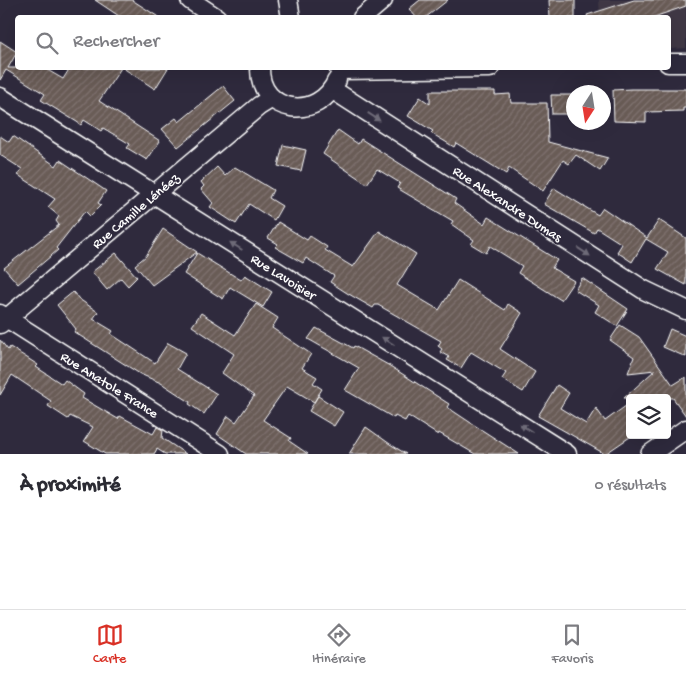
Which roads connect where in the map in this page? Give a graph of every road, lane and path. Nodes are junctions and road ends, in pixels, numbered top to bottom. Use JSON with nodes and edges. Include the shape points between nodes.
{"nodes":[{"id":1,"x":190,"y":0,"type":"edge"},
{"id":2,"x":288,"y":0,"type":"edge"},
{"id":3,"x":383,"y":0,"type":"edge"},
{"id":4,"x":212,"y":15,"type":"edge"},
{"id":5,"x":290,"y":15,"type":"edge"},
{"id":6,"x":366,"y":15,"type":"edge"},
{"id":7,"x":671,"y":63,"type":"edge"},
{"id":8,"x":686,"y":63,"type":"edge"},
{"id":9,"x":260,"y":70,"type":"edge"},
{"id":10,"x":339,"y":70,"type":"edge"},
{"id":11,"x":333,"y":90,"type":"junction"},
{"id":12,"x":0,"y":97,"type":"edge"},
{"id":13,"x":272,"y":98,"type":"junction"},
{"id":14,"x":154,"y":194,"type":"junction"},
{"id":15,"x":686,"y":310,"type":"edge"},
{"id":16,"x":2,"y":319,"type":"edge"},
{"id":17,"x":686,"y":429,"type":"edge"},
{"id":18,"x":211,"y":452,"type":"edge"},
{"id":19,"x":567,"y":454,"type":"edge"},
{"id":20,"x":650,"y":454,"type":"edge"}],
"edges":[{"from":1,"to":4,"type":"street"},
{"from":2,"to":5,"type":"street"},
{"from":3,"to":6,"type":"street"},
{"from":7,"to":8,"type":"street"},
{"from":9,"to":13,"type":"street","via":[[264,87]]},
{"from":10,"to":11,"type":"street"},
{"from":11,"to":13,"type":"street","via":[[317,104],[297,108]]},
{"from":11,"to":15,"type":"street","name":"Rue Alexandre Dumas","one_way":true,"via":[[644,290]]},
{"from":12,"to":14,"type":"street","name":"Rue Lavoisier"},
{"from":13,"to":14,"type":"street","name":"Rue Camille Lénéez"},
{"from":14,"to":16,"type":"street","name":"Rue Camille Lénéez"},
{"from":19,"to":14,"type":"street","name":"Rue Lavoisier","one_way":true},
{"from":16,"to":18,"type":"street","name":"Rue Anatole France"},
{"from":17,"to":20,"type":"street"}]}
